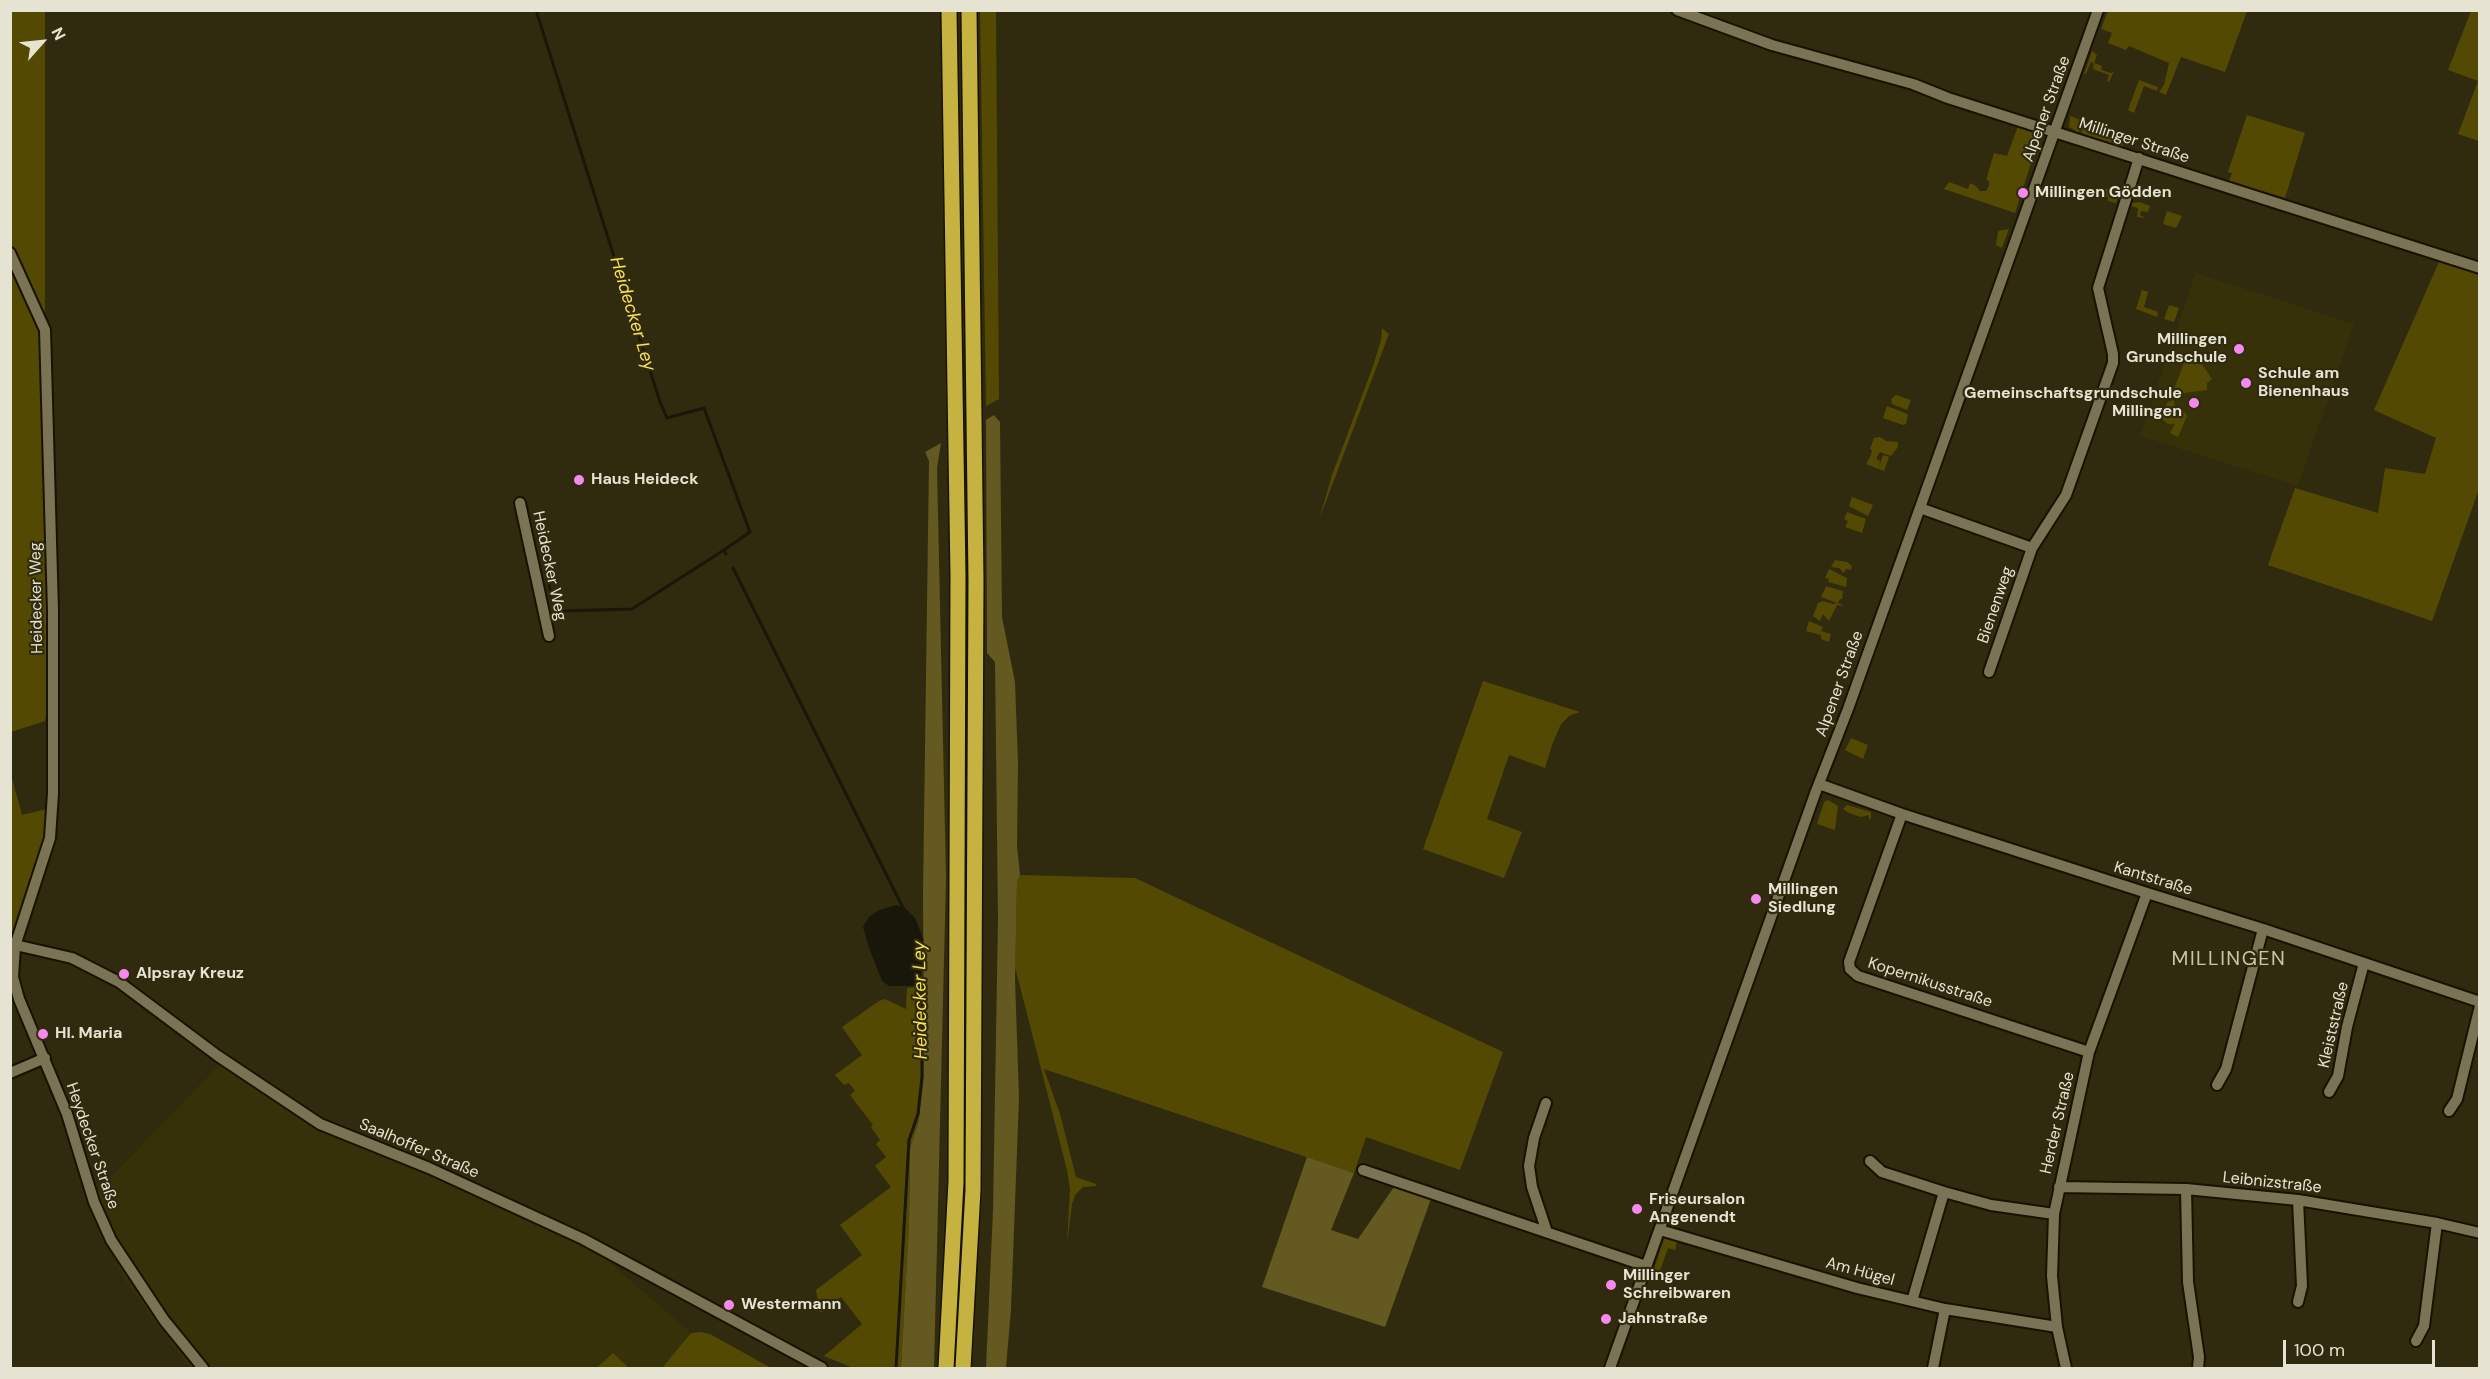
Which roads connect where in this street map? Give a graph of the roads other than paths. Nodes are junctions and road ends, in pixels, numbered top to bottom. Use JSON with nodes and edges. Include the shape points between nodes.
{"nodes":[{"id":1,"x":949,"y":10,"type":"edge"},
{"id":2,"x":969,"y":10,"type":"edge"},
{"id":3,"x":1677,"y":10,"type":"edge"},
{"id":4,"x":2098,"y":10,"type":"edge"},
{"id":5,"x":2055,"y":131,"type":"junction"},
{"id":6,"x":2139,"y":158,"type":"junction"},
{"id":7,"x":10,"y":253,"type":"edge"},
{"id":8,"x":2480,"y":268,"type":"edge"},
{"id":9,"x":520,"y":503,"type":"dead end"},
{"id":10,"x":1920,"y":508,"type":"junction"},
{"id":11,"x":2032,"y":548,"type":"junction"},
{"id":12,"x":549,"y":636,"type":"dead end"},
{"id":13,"x":1989,"y":672,"type":"dead end"},
{"id":14,"x":1819,"y":784,"type":"junction"},
{"id":15,"x":1902,"y":814,"type":"junction"},
{"id":16,"x":2146,"y":893,"type":"junction"},
{"id":17,"x":2263,"y":928,"type":"junction"},
{"id":18,"x":13,"y":945,"type":"edge"},
{"id":19,"x":2364,"y":963,"type":"junction"},
{"id":20,"x":2480,"y":1004,"type":"edge"},
{"id":21,"x":2090,"y":1052,"type":"junction"},
{"id":22,"x":45,"y":1058,"type":"junction"},
{"id":23,"x":10,"y":1073,"type":"edge"},
{"id":24,"x":2217,"y":1085,"type":"dead end"},
{"id":25,"x":2329,"y":1092,"type":"dead end"},
{"id":26,"x":1546,"y":1103,"type":"dead end"},
{"id":27,"x":2449,"y":1111,"type":"dead end"},
{"id":28,"x":1870,"y":1161,"type":"dead end"},
{"id":29,"x":1363,"y":1170,"type":"dead end"},
{"id":30,"x":2059,"y":1187,"type":"junction"},
{"id":31,"x":2186,"y":1189,"type":"junction"},
{"id":32,"x":1944,"y":1192,"type":"junction"},
{"id":33,"x":2298,"y":1200,"type":"junction"},
{"id":34,"x":2054,"y":1214,"type":"junction"},
{"id":35,"x":2437,"y":1222,"type":"junction"},
{"id":36,"x":1660,"y":1230,"type":"junction"},
{"id":37,"x":1547,"y":1232,"type":"junction"},
{"id":38,"x":2480,"y":1233,"type":"edge"},
{"id":39,"x":1646,"y":1266,"type":"junction"},
{"id":40,"x":1911,"y":1301,"type":"junction"},
{"id":41,"x":2298,"y":1302,"type":"dead end"},
{"id":42,"x":1945,"y":1309,"type":"junction"},
{"id":43,"x":2057,"y":1327,"type":"junction"},
{"id":44,"x":2416,"y":1341,"type":"dead end"},
{"id":45,"x":202,"y":1368,"type":"edge"},
{"id":46,"x":822,"y":1368,"type":"edge"},
{"id":47,"x":946,"y":1368,"type":"edge"},
{"id":48,"x":963,"y":1368,"type":"edge"},
{"id":49,"x":1610,"y":1368,"type":"edge"},
{"id":50,"x":1933,"y":1368,"type":"edge"},
{"id":51,"x":2067,"y":1368,"type":"edge"},
{"id":52,"x":2198,"y":1368,"type":"edge"}],
"edges":[{"from":1,"to":47,"type":"highway","via":[[958,612],[956,1182]]},
{"from":2,"to":48,"type":"highway","via":[[976,581],[973,1190]]},
{"from":3,"to":5,"type":"street","name":"Millinger Straße","via":[[1772,45],[1913,84]]},
{"from":4,"to":5,"type":"street","name":"Alpener Straße"},
{"from":5,"to":6,"type":"street","name":"Millinger Straße"},
{"from":5,"to":10,"type":"street","name":"Alpener Straße"},
{"from":6,"to":8,"type":"street","name":"Millinger Straße"},
{"from":6,"to":11,"type":"street","name":"Bienenweg","via":[[2098,288],[2113,363],[2066,495]]},
{"from":7,"to":18,"type":"street","name":"Heidecker Weg","via":[[45,330],[53,632],[50,838]]},
{"from":9,"to":12,"type":"street","name":"Heidecker Weg"},
{"from":10,"to":11,"type":"street"},
{"from":10,"to":14,"type":"street","name":"Alpener Straße"},
{"from":11,"to":13,"type":"street","name":"Bienenweg"},
{"from":14,"to":15,"type":"street","name":"Kantstraße"},
{"from":14,"to":36,"type":"street","name":"Alpener Straße"},
{"from":15,"to":16,"type":"street","name":"Kantstraße"},
{"from":15,"to":21,"type":"street","name":"Kopernikusstraße","via":[[1849,962],[1850,969],[1858,975]]},
{"from":16,"to":17,"type":"street","name":"Kantstraße"},
{"from":16,"to":21,"type":"street","name":"Herder Straße"},
{"from":17,"to":19,"type":"street","name":"Kantstraße"},
{"from":17,"to":24,"type":"street","via":[[2226,1069]]},
{"from":18,"to":22,"type":"street","name":"Heydecker Straße","via":[[13,977],[19,999]]},
{"from":18,"to":46,"type":"street","name":"Saalhoffer Straße","via":[[72,958],[118,982],[218,1056],[320,1124],[429,1168],[583,1239]]},
{"from":19,"to":20,"type":"street","name":"Kantstraße"},
{"from":19,"to":25,"type":"street","name":"Kleiststraße","via":[[2338,1076]]},
{"from":20,"to":27,"type":"street","via":[[2457,1099]]},
{"from":21,"to":30,"type":"street","name":"Herder Straße"},
{"from":22,"to":23,"type":"street"},
{"from":22,"to":45,"type":"street","name":"Heydecker Straße","via":[[94,1202],[111,1240],[164,1320]]},
{"from":26,"to":37,"type":"street","via":[[1529,1166]]},
{"from":28,"to":32,"type":"street","via":[[1882,1172]]},
{"from":29,"to":37,"type":"street"},
{"from":30,"to":31,"type":"street","name":"Leibnizstraße"},
{"from":30,"to":34,"type":"street","name":"Herder Straße"},
{"from":31,"to":33,"type":"street","name":"Leibnizstraße"},
{"from":31,"to":52,"type":"street","via":[[2188,1282]]},
{"from":32,"to":34,"type":"street","via":[[1991,1205]]},
{"from":32,"to":40,"type":"street"},
{"from":33,"to":35,"type":"street","name":"Leibnizstraße"},
{"from":33,"to":41,"type":"street","via":[[2302,1286]]},
{"from":34,"to":43,"type":"street","name":"Herder Straße","via":[[2052,1276]]},
{"from":35,"to":38,"type":"street","name":"Leibnizstraße"},
{"from":35,"to":44,"type":"street","via":[[2424,1326]]},
{"from":36,"to":39,"type":"street","name":"Alpener Straße"},
{"from":36,"to":40,"type":"street","name":"Am Hügel"},
{"from":37,"to":39,"type":"street"},
{"from":39,"to":49,"type":"street","name":"Alpener Straße"},
{"from":40,"to":42,"type":"street","name":"Am Hügel"},
{"from":42,"to":43,"type":"street","name":"Am Hügel"},
{"from":42,"to":50,"type":"street"},
{"from":43,"to":51,"type":"street","name":"Herder Straße"}]}
